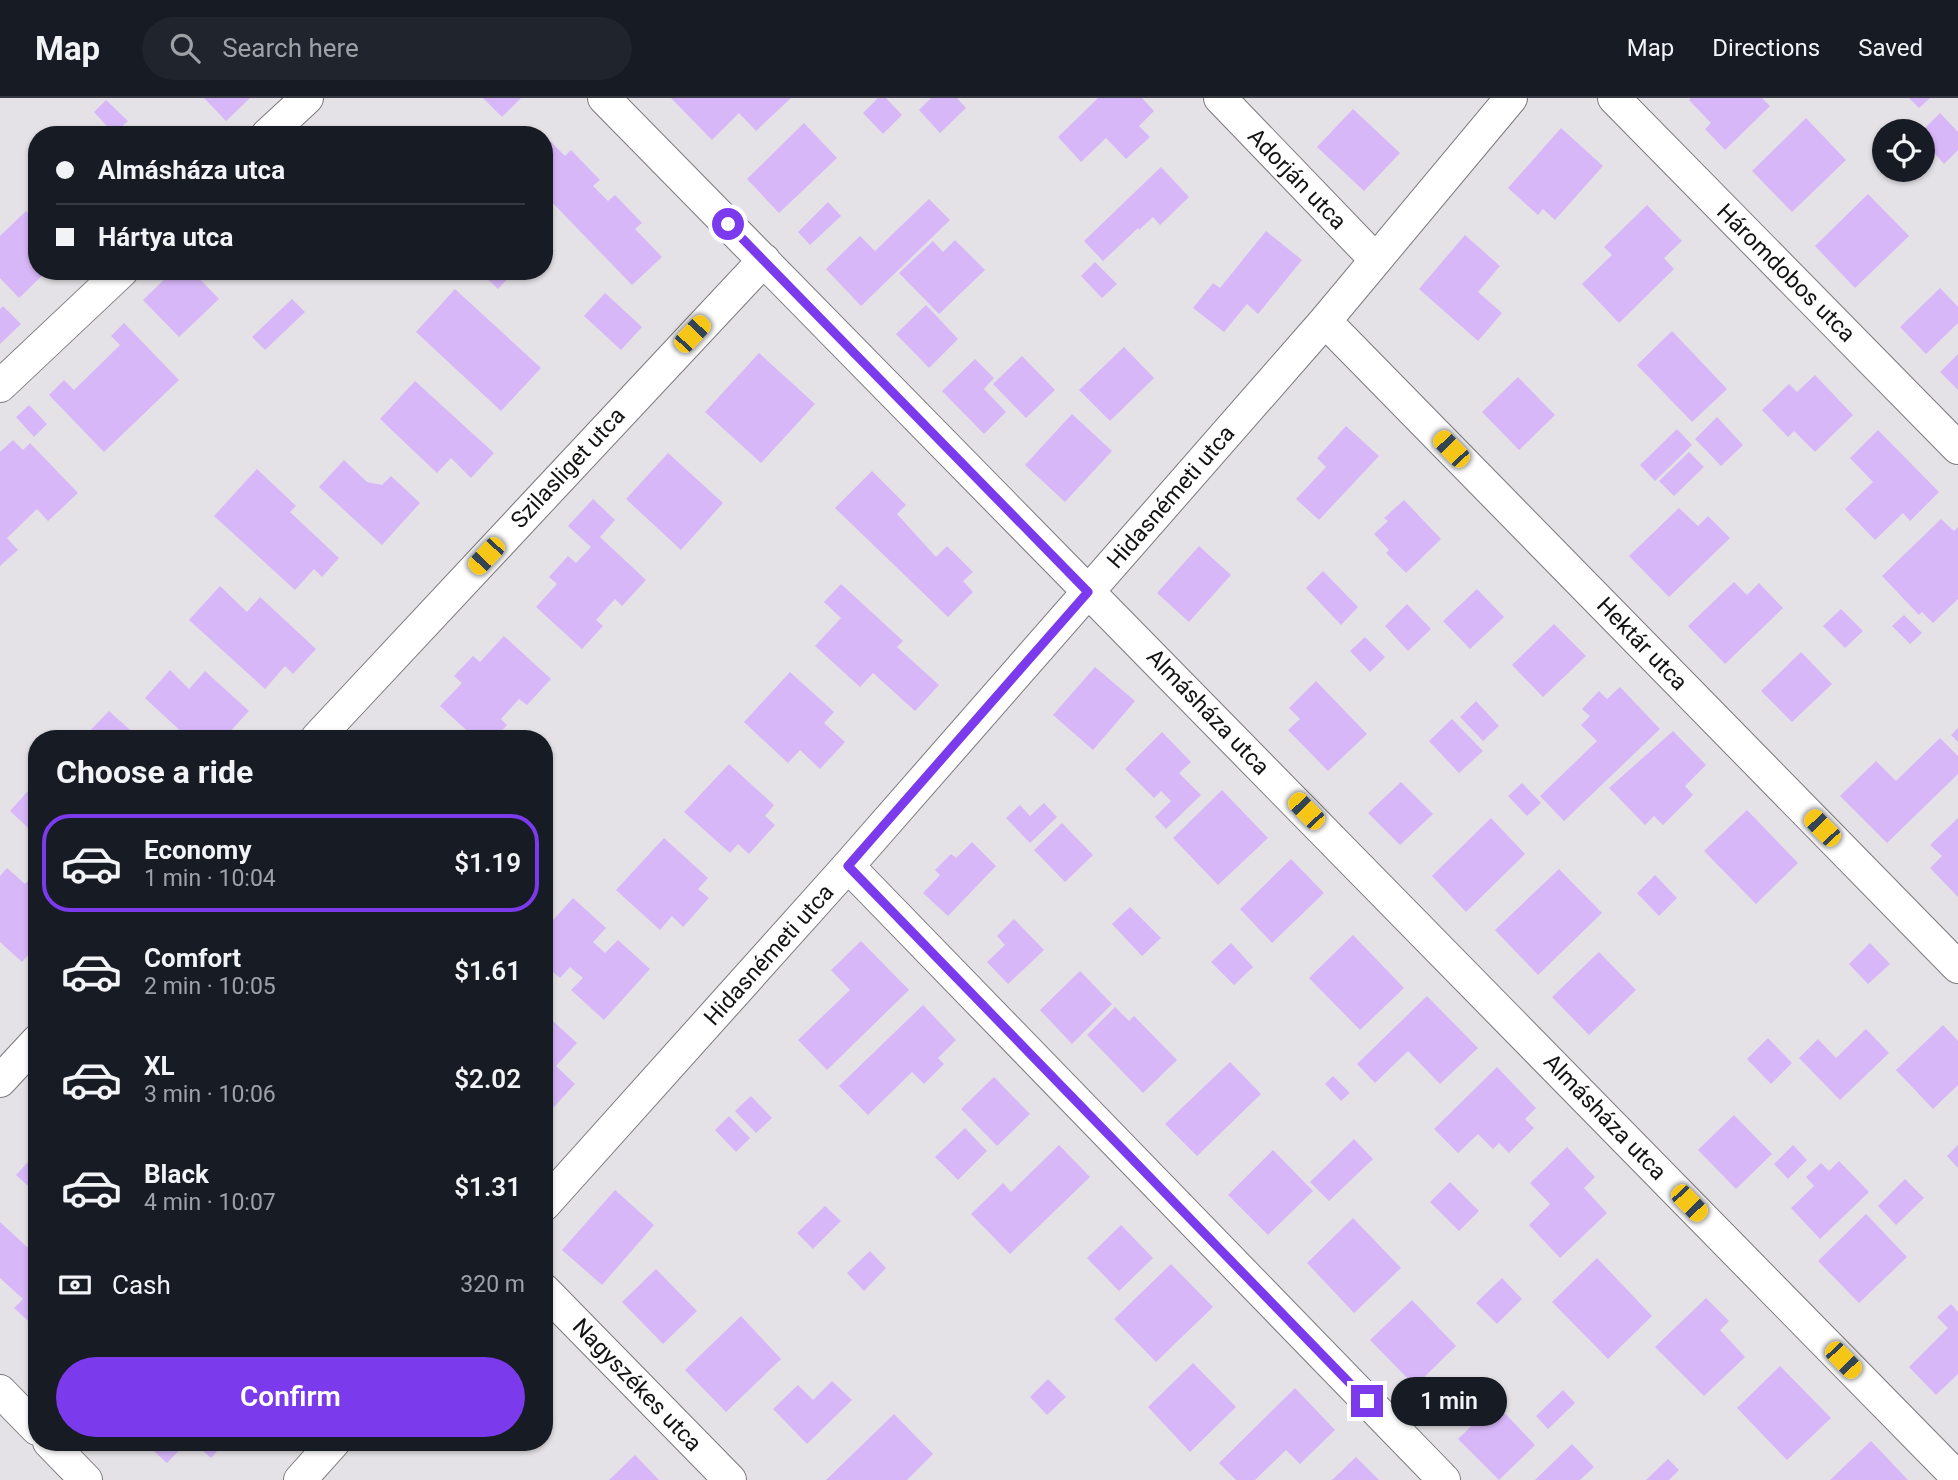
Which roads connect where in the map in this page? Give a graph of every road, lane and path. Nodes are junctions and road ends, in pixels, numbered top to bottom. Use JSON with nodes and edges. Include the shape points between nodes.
{"nodes":[{"id":1,"x":307,"y":98,"type":"edge"},
{"id":2,"x":604,"y":98,"type":"edge"},
{"id":3,"x":1220,"y":98,"type":"edge"},
{"id":4,"x":1511,"y":98,"type":"edge"},
{"id":5,"x":1614,"y":98,"type":"edge"},
{"id":6,"x":277,"y":126,"type":"edge"},
{"id":7,"x":1375,"y":259,"type":"junction"},
{"id":8,"x":764,"y":260,"type":"junction"},
{"id":9,"x":112,"y":280,"type":"edge"},
{"id":10,"x":1325,"y":321,"type":"junction"},
{"id":11,"x":0,"y":386,"type":"edge"},
{"id":12,"x":1958,"y":448,"type":"edge"},
{"id":13,"x":1088,"y":592,"type":"junction"},
{"id":14,"x":324,"y":730,"type":"edge"},
{"id":15,"x":848,"y":866,"type":"junction"},
{"id":16,"x":1958,"y":967,"type":"edge"},
{"id":17,"x":28,"y":1051,"type":"edge"},
{"id":18,"x":0,"y":1081,"type":"edge"},
{"id":19,"x":553,"y":1195,"type":"edge"},
{"id":20,"x":553,"y":1299,"type":"edge"},
{"id":21,"x":0,"y":1391,"type":"edge"},
{"id":22,"x":28,"y":1420,"type":"edge"},
{"id":23,"x":58,"y":1451,"type":"edge"},
{"id":24,"x":326,"y":1451,"type":"edge"},
{"id":25,"x":1958,"y":1478,"type":"edge"},
{"id":26,"x":86,"y":1480,"type":"edge"},
{"id":27,"x":300,"y":1480,"type":"edge"},
{"id":28,"x":730,"y":1480,"type":"edge"},
{"id":29,"x":1444,"y":1480,"type":"edge"}],
"edges":[{"from":1,"to":6,"type":"street"},
{"from":2,"to":8,"type":"street","name":"Almásháza utca"},
{"from":3,"to":7,"type":"street","name":"Adorján utca"},
{"from":4,"to":7,"type":"street","name":"Hidasnémeti utca"},
{"from":5,"to":12,"type":"street","name":"Háromdobos utca"},
{"from":7,"to":10,"type":"street","name":"Hidasnémeti utca"},
{"from":8,"to":13,"type":"street","name":"Almásháza utca"},
{"from":8,"to":14,"type":"street","name":"Szilasliget utca"},
{"from":9,"to":11,"type":"street"},
{"from":10,"to":13,"type":"street","name":"Hidasnémeti utca"},
{"from":10,"to":16,"type":"street","name":"Hektár utca"},
{"from":13,"to":15,"type":"street","name":"Hidasnémeti utca"},
{"from":13,"to":25,"type":"street","name":"Almásháza utca"},
{"from":15,"to":19,"type":"street","name":"Hidasnémeti utca"},
{"from":15,"to":29,"type":"street"},
{"from":17,"to":18,"type":"street"},
{"from":20,"to":28,"type":"street","name":"Nagyszékes utca"},
{"from":21,"to":22,"type":"street"},
{"from":23,"to":26,"type":"street"},
{"from":24,"to":27,"type":"street"}]}
